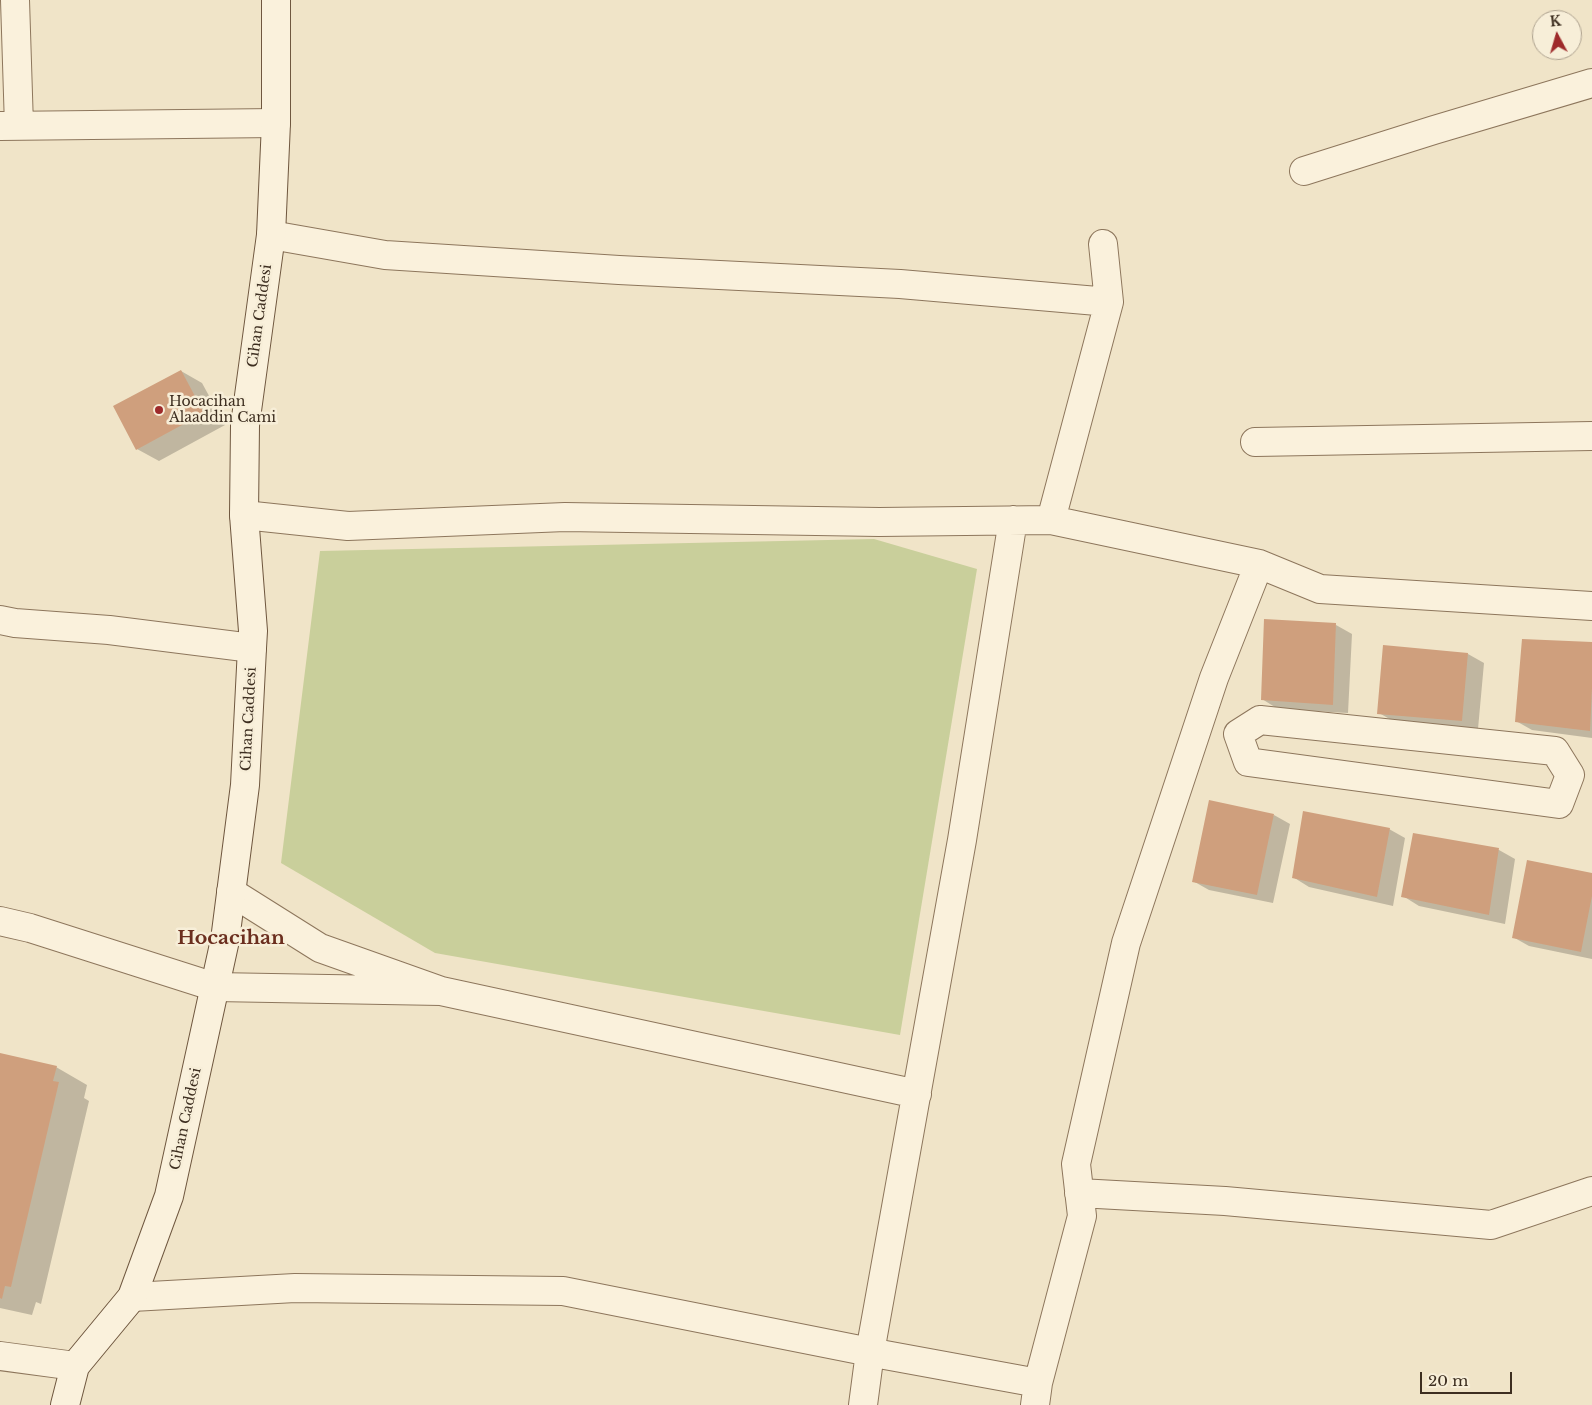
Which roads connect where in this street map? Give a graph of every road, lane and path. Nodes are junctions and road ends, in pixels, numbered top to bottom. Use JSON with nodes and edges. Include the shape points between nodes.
{"nodes":[{"id":1,"x":15,"y":0,"type":"edge"},
{"id":2,"x":276,"y":0,"type":"edge"},
{"id":3,"x":1592,"y":83,"type":"edge"},
{"id":4,"x":276,"y":123,"type":"junction"},
{"id":5,"x":9,"y":126,"type":"edge"},
{"id":6,"x":1304,"y":171,"type":"dead end"},
{"id":7,"x":271,"y":236,"type":"junction"},
{"id":8,"x":1103,"y":244,"type":"dead end"},
{"id":9,"x":1109,"y":302,"type":"junction"},
{"id":10,"x":1592,"y":436,"type":"edge"},
{"id":11,"x":1255,"y":442,"type":"dead end"},
{"id":12,"x":244,"y":515,"type":"junction"},
{"id":13,"x":1012,"y":520,"type":"junction"},
{"id":14,"x":1051,"y":520,"type":"junction"},
{"id":15,"x":1259,"y":564,"type":"junction"},
{"id":16,"x":1592,"y":606,"type":"edge"},
{"id":17,"x":0,"y":620,"type":"edge"},
{"id":18,"x":252,"y":648,"type":"junction"},
{"id":19,"x":1198,"y":726,"type":"junction"},
{"id":20,"x":1238,"y":734,"type":"junction"},
{"id":21,"x":1581,"y":775,"type":"edge"},
{"id":22,"x":231,"y":892,"type":"junction"},
{"id":23,"x":0,"y":921,"type":"edge"},
{"id":24,"x":215,"y":988,"type":"junction"},
{"id":25,"x":441,"y":991,"type":"junction"},
{"id":26,"x":916,"y":1094,"type":"junction"},
{"id":27,"x":1592,"y":1191,"type":"edge"},
{"id":28,"x":1079,"y":1193,"type":"junction"},
{"id":29,"x":132,"y":1297,"type":"junction"},
{"id":30,"x":870,"y":1352,"type":"junction"},
{"id":31,"x":0,"y":1356,"type":"edge"},
{"id":32,"x":75,"y":1366,"type":"junction"},
{"id":33,"x":1037,"y":1394,"type":"edge"},
{"id":34,"x":65,"y":1405,"type":"edge"},
{"id":35,"x":863,"y":1405,"type":"edge"}],
"edges":[{"from":1,"to":5,"type":"street"},
{"from":2,"to":4,"type":"street","name":"Cihan Caddesi"},
{"from":3,"to":6,"type":"street"},
{"from":4,"to":5,"type":"street"},
{"from":4,"to":7,"type":"street","name":"Cihan Caddesi"},
{"from":7,"to":9,"type":"street","via":[[385,254],[900,284]]},
{"from":7,"to":12,"type":"street","name":"Cihan Caddesi","via":[[245,425]]},
{"from":8,"to":9,"type":"street"},
{"from":9,"to":14,"type":"street"},
{"from":10,"to":11,"type":"street"},
{"from":12,"to":13,"type":"street","via":[[348,526],[565,517],[879,522]]},
{"from":12,"to":18,"type":"street","name":"Cihan Caddesi"},
{"from":13,"to":14,"type":"street"},
{"from":13,"to":26,"type":"street","via":[[962,840]]},
{"from":14,"to":15,"type":"street"},
{"from":15,"to":16,"type":"street","via":[[1320,589]]},
{"from":15,"to":19,"type":"street"},
{"from":17,"to":18,"type":"street"},
{"from":18,"to":22,"type":"street","name":"Cihan Caddesi","via":[[245,785]]},
{"from":19,"to":20,"type":"street"},
{"from":19,"to":28,"type":"street","via":[[1126,944],[1076,1164]]},
{"from":20,"to":21,"type":"street","via":[[1260,720],[1555,752]]},
{"from":20,"to":21,"type":"street","via":[[1248,762],[1560,804]]},
{"from":22,"to":24,"type":"street","name":"Cihan Caddesi"},
{"from":22,"to":25,"type":"street","via":[[320,948]]},
{"from":23,"to":24,"type":"street"},
{"from":24,"to":25,"type":"street"},
{"from":24,"to":29,"type":"street","name":"Cihan Caddesi","via":[[169,1196]]},
{"from":25,"to":26,"type":"street"},
{"from":26,"to":30,"type":"street"},
{"from":27,"to":28,"type":"street","via":[[1491,1225],[1225,1201]]},
{"from":28,"to":33,"type":"street","via":[[1082,1216]]},
{"from":29,"to":30,"type":"street","via":[[295,1288],[563,1291]]},
{"from":29,"to":32,"type":"street","name":"Cihan Caddesi"},
{"from":30,"to":33,"type":"street"},
{"from":30,"to":35,"type":"street"},
{"from":31,"to":32,"type":"street"},
{"from":32,"to":34,"type":"street","name":"Cihan Caddesi"}]}
